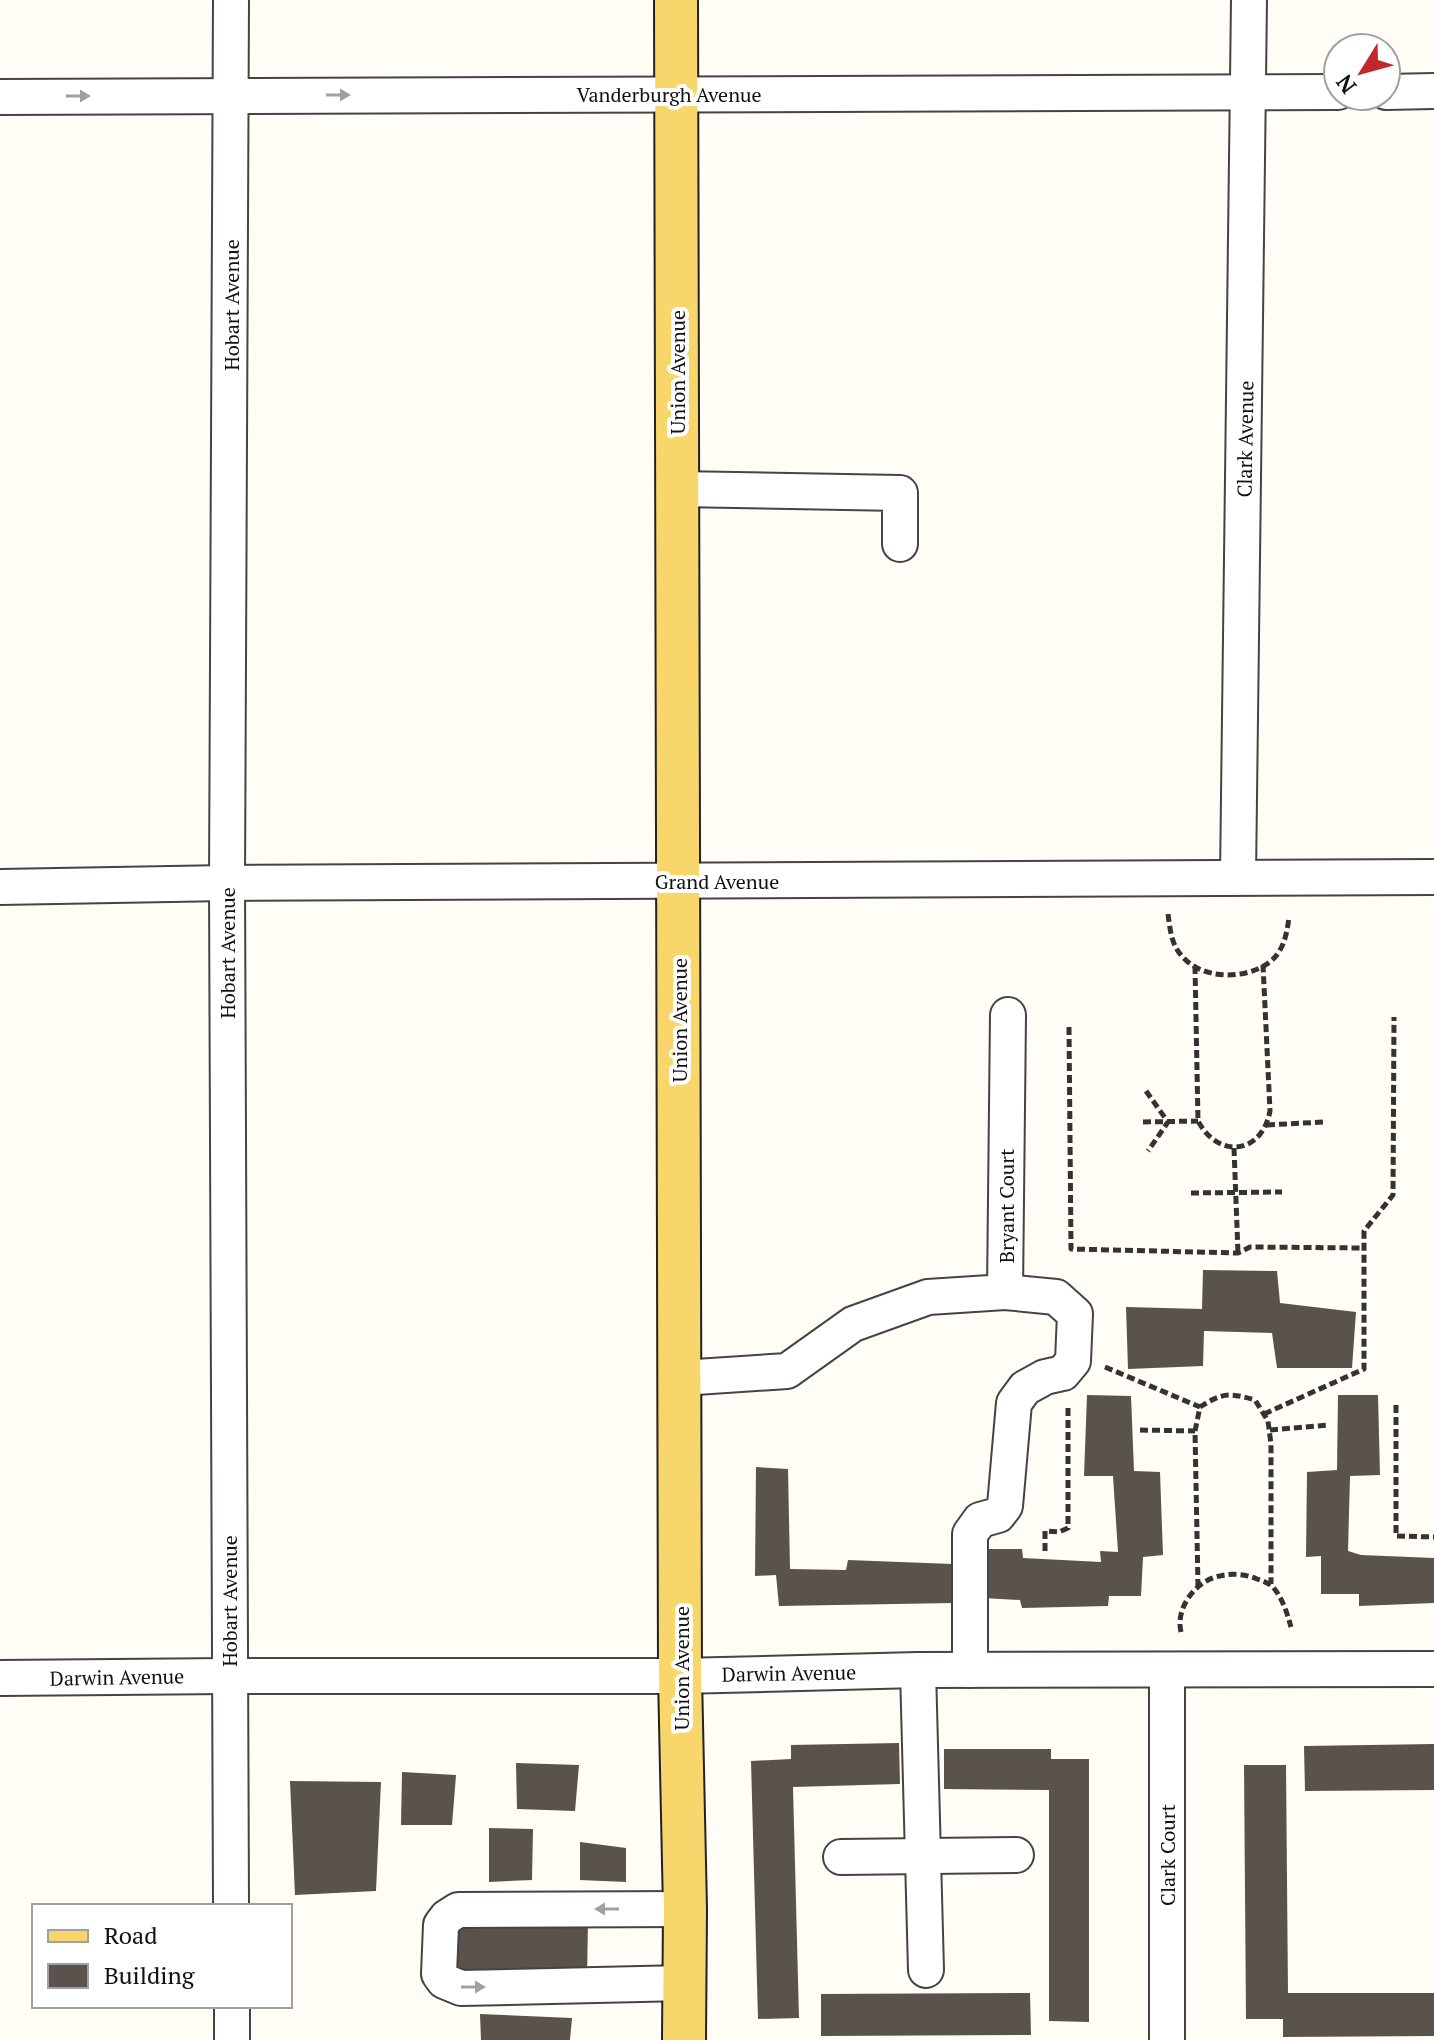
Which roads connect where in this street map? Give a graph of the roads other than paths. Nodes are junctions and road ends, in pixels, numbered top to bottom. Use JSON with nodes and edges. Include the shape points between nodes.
{"nodes":[{"id":1,"x":231,"y":0,"type":"edge"},
{"id":2,"x":676,"y":0,"type":"edge"},
{"id":3,"x":1249,"y":0,"type":"edge"},
{"id":4,"x":1434,"y":91,"type":"edge"},
{"id":5,"x":1250,"y":92,"type":"junction"},
{"id":6,"x":1322,"y":92,"type":"edge"},
{"id":7,"x":1402,"y":92,"type":"edge"},
{"id":8,"x":677,"y":94,"type":"junction"},
{"id":9,"x":232,"y":96,"type":"junction"},
{"id":10,"x":0,"y":97,"type":"edge"},
{"id":11,"x":678,"y":489,"type":"junction"},
{"id":12,"x":900,"y":544,"type":"dead end"},
{"id":13,"x":1238,"y":877,"type":"junction"},
{"id":14,"x":1434,"y":877,"type":"edge"},
{"id":15,"x":678,"y":882,"type":"junction"},
{"id":16,"x":227,"y":883,"type":"junction"},
{"id":17,"x":0,"y":887,"type":"edge"},
{"id":18,"x":1008,"y":1015,"type":"dead end"},
{"id":19,"x":1005,"y":1292,"type":"junction"},
{"id":20,"x":681,"y":1378,"type":"junction"},
{"id":21,"x":1434,"y":1669,"type":"edge"},
{"id":22,"x":918,"y":1670,"type":"junction"},
{"id":23,"x":970,"y":1670,"type":"junction"},
{"id":24,"x":1167,"y":1670,"type":"junction"},
{"id":25,"x":229,"y":1676,"type":"junction"},
{"id":26,"x":680,"y":1676,"type":"junction"},
{"id":27,"x":0,"y":1678,"type":"edge"},
{"id":28,"x":1016,"y":1855,"type":"dead end"},
{"id":29,"x":923,"y":1856,"type":"junction"},
{"id":30,"x":841,"y":1857,"type":"dead end"},
{"id":31,"x":231,"y":1904,"type":"edge"},
{"id":32,"x":685,"y":1909,"type":"junction"},
{"id":33,"x":926,"y":1970,"type":"dead end"},
{"id":34,"x":685,"y":1983,"type":"junction"},
{"id":35,"x":232,"y":2008,"type":"edge"},
{"id":36,"x":232,"y":2040,"type":"edge"},
{"id":37,"x":684,"y":2040,"type":"edge"},
{"id":38,"x":1167,"y":2040,"type":"edge"}],
"edges":[{"from":1,"to":9,"type":"street","name":"Hobart Avenue"},
{"from":2,"to":8,"type":"main road","name":"Union Avenue"},
{"from":3,"to":5,"type":"street","name":"Clark Avenue"},
{"from":4,"to":7,"type":"street"},
{"from":5,"to":6,"type":"street","name":"Vanderburgh Avenue"},
{"from":5,"to":8,"type":"street","name":"Vanderburgh Avenue"},
{"from":5,"to":13,"type":"street","name":"Clark Avenue"},
{"from":9,"to":8,"type":"street","name":"Vanderburgh Avenue","one_way":true},
{"from":8,"to":11,"type":"main road","name":"Union Avenue"},
{"from":10,"to":9,"type":"street","name":"Vanderburgh Avenue","one_way":true},
{"from":9,"to":16,"type":"street","name":"Hobart Avenue"},
{"from":11,"to":12,"type":"street","via":[[900,493]]},
{"from":11,"to":15,"type":"main road","name":"Union Avenue"},
{"from":13,"to":14,"type":"street","name":"Grand Avenue"},
{"from":13,"to":15,"type":"street","name":"Grand Avenue"},
{"from":15,"to":16,"type":"street","name":"Grand Avenue"},
{"from":15,"to":20,"type":"main road","name":"Union Avenue"},
{"from":16,"to":17,"type":"street","name":"Grand Avenue"},
{"from":16,"to":25,"type":"street","name":"Hobart Avenue"},
{"from":18,"to":19,"type":"street","name":"Bryant Court"},
{"from":19,"to":20,"type":"street","name":"Bryant Court","via":[[928,1297],[853,1324],[787,1371]]},
{"from":19,"to":23,"type":"street","via":[[1056,1297],[1075,1314],[1073,1361],[1063,1373],[1025,1388],[1014,1403],[1005,1506],[998,1515],[980,1520],[970,1534]]},
{"from":20,"to":26,"type":"main road","name":"Union Avenue"},
{"from":21,"to":24,"type":"street","name":"Darwin Avenue"},
{"from":22,"to":23,"type":"street","name":"Darwin Avenue"},
{"from":22,"to":26,"type":"street","name":"Darwin Avenue"},
{"from":22,"to":29,"type":"street"},
{"from":23,"to":24,"type":"street","name":"Darwin Avenue"},
{"from":24,"to":38,"type":"street","name":"Clark Court"},
{"from":25,"to":26,"type":"street","name":"Darwin Avenue"},
{"from":25,"to":27,"type":"street","name":"Darwin Avenue"},
{"from":25,"to":31,"type":"street","name":"Hobart Avenue"},
{"from":26,"to":32,"type":"main road","name":"Union Avenue"},
{"from":28,"to":29,"type":"street"},
{"from":29,"to":30,"type":"street"},
{"from":29,"to":33,"type":"street"},
{"from":32,"to":34,"type":"main road","name":"Union Avenue"},
{"from":32,"to":34,"type":"street","one_way":true,"via":[[458,1910],[441,1925],[439,1963],[444,1981],[461,1988]]},
{"from":34,"to":37,"type":"main road","name":"Union Avenue"},
{"from":35,"to":36,"type":"street"}]}
